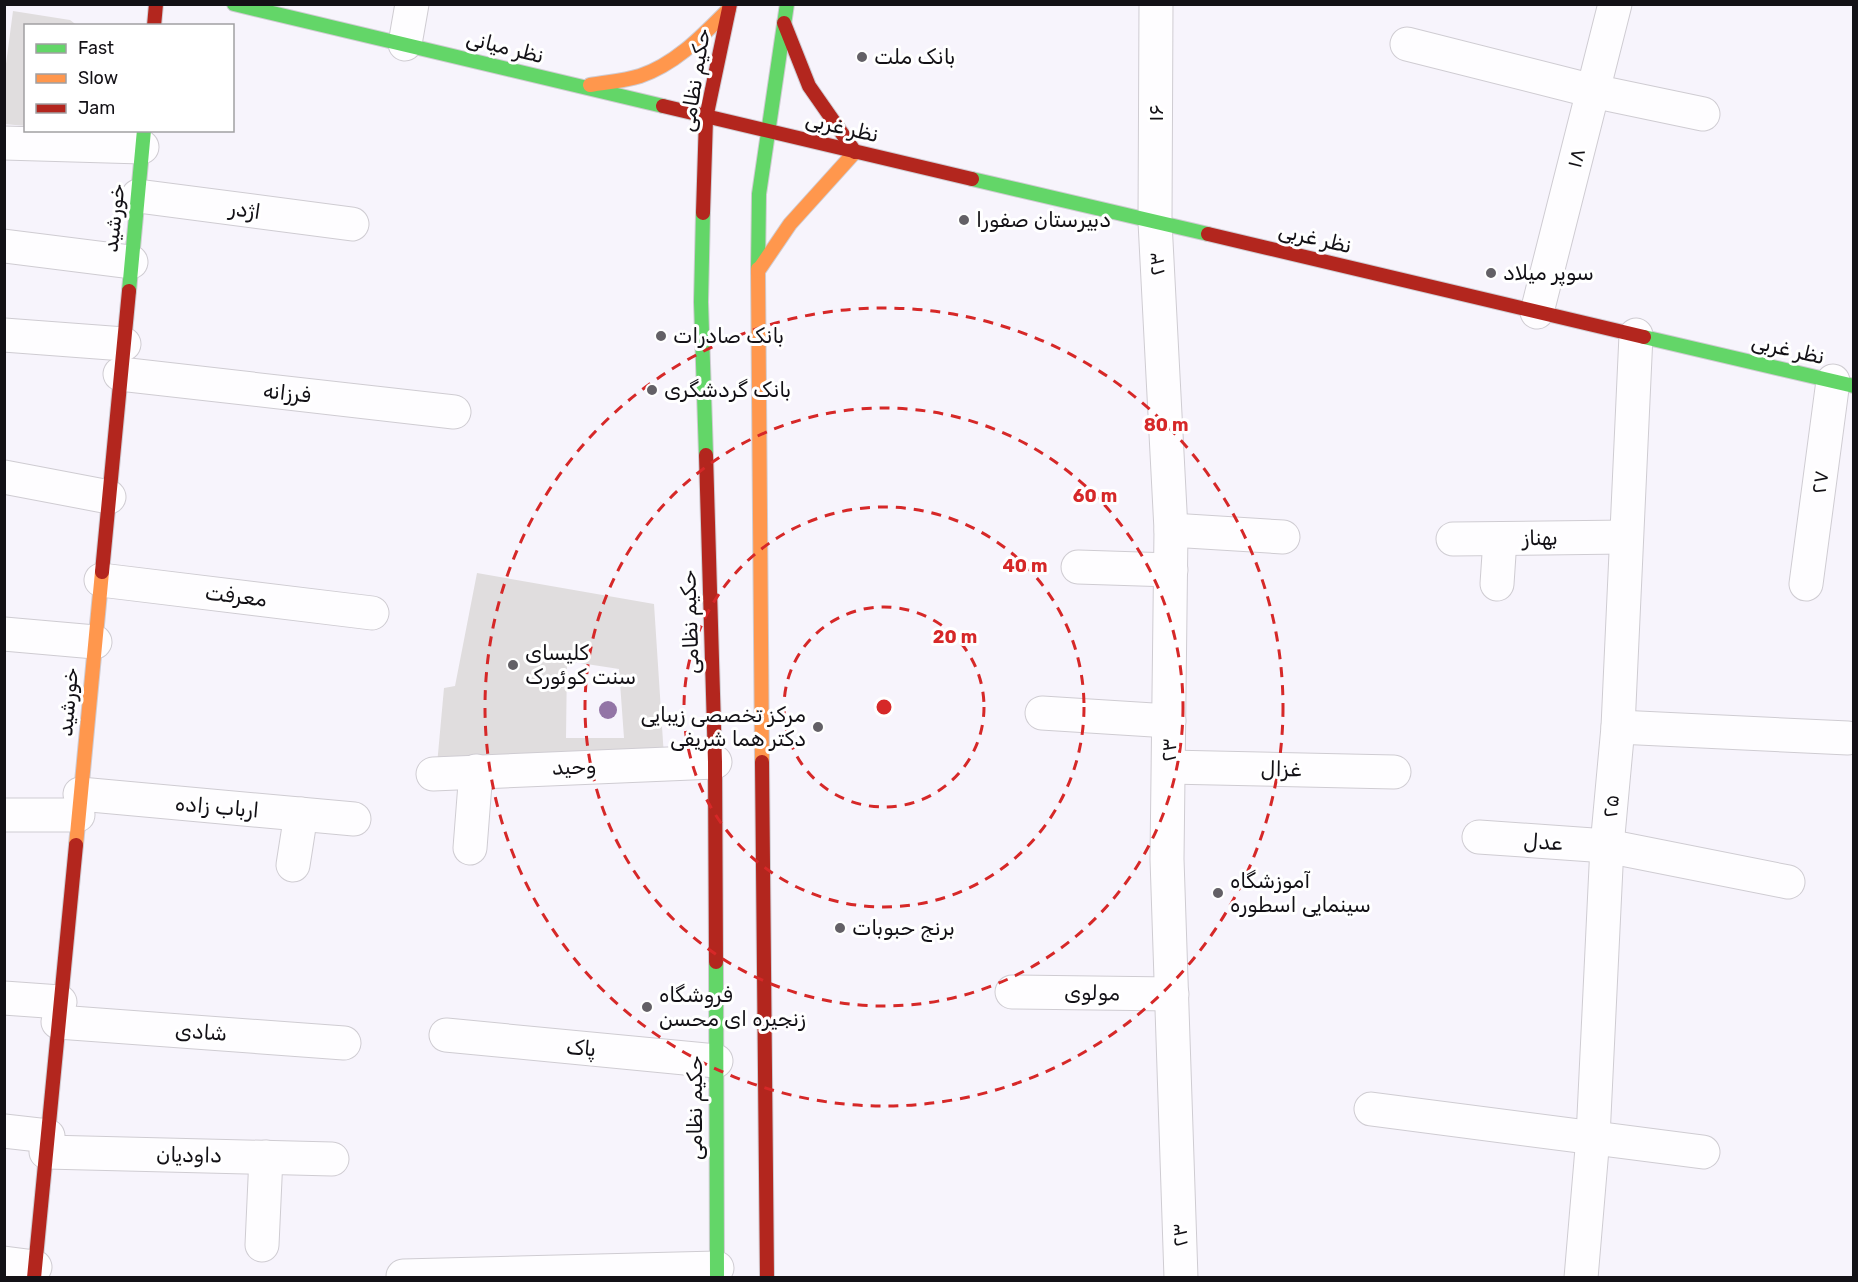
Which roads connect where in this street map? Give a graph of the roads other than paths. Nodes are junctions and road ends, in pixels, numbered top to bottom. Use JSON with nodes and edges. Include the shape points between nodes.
{"nodes":[{"id":1,"x":156,"y":4,"type":"edge"},
{"id":2,"x":234,"y":4,"type":"edge"},
{"id":3,"x":412,"y":4,"type":"edge"},
{"id":4,"x":787,"y":4,"type":"edge"},
{"id":5,"x":1156,"y":4,"type":"edge"},
{"id":6,"x":1615,"y":4,"type":"edge"},
{"id":7,"x":729,"y":7,"type":"edge"},
{"id":8,"x":783,"y":21,"type":"junction"},
{"id":9,"x":154,"y":24,"type":"edge"},
{"id":10,"x":405,"y":44,"type":"junction"},
{"id":11,"x":1407,"y":44,"type":"dead end"},
{"id":12,"x":577,"y":87,"type":"junction"},
{"id":13,"x":1593,"y":91,"type":"junction"},
{"id":14,"x":1703,"y":114,"type":"dead end"},
{"id":15,"x":706,"y":118,"type":"junction"},
{"id":16,"x":767,"y":131,"type":"junction"},
{"id":17,"x":143,"y":139,"type":"edge"},
{"id":18,"x":4,"y":143,"type":"edge"},
{"id":19,"x":855,"y":152,"type":"junction"},
{"id":20,"x":138,"y":196,"type":"junction"},
{"id":21,"x":1155,"y":222,"type":"junction"},
{"id":22,"x":352,"y":225,"type":"dead end"},
{"id":23,"x":4,"y":246,"type":"edge"},
{"id":24,"x":131,"y":262,"type":"junction"},
{"id":25,"x":758,"y":271,"type":"junction"},
{"id":26,"x":1537,"y":312,"type":"junction"},
{"id":27,"x":1636,"y":335,"type":"junction"},
{"id":28,"x":4,"y":336,"type":"edge"},
{"id":29,"x":122,"y":359,"type":"junction"},
{"id":30,"x":1843,"y":384,"type":"edge"},
{"id":31,"x":454,"y":411,"type":"dead end"},
{"id":32,"x":4,"y":477,"type":"edge"},
{"id":33,"x":109,"y":497,"type":"junction"},
{"id":34,"x":1172,"y":530,"type":"junction"},
{"id":35,"x":1283,"y":537,"type":"dead end"},
{"id":36,"x":1626,"y":537,"type":"junction"},
{"id":37,"x":1453,"y":539,"type":"dead end"},
{"id":38,"x":1500,"y":539,"type":"junction"},
{"id":39,"x":1078,"y":567,"type":"dead end"},
{"id":40,"x":1171,"y":570,"type":"junction"},
{"id":41,"x":101,"y":580,"type":"junction"},
{"id":42,"x":1497,"y":584,"type":"dead end"},
{"id":43,"x":1806,"y":584,"type":"dead end"},
{"id":44,"x":372,"y":613,"type":"dead end"},
{"id":45,"x":4,"y":634,"type":"edge"},
{"id":46,"x":95,"y":642,"type":"junction"},
{"id":47,"x":1042,"y":713,"type":"dead end"},
{"id":48,"x":1169,"y":721,"type":"junction"},
{"id":49,"x":1618,"y":728,"type":"junction"},
{"id":50,"x":1848,"y":738,"type":"dead end"},
{"id":51,"x":715,"y":762,"type":"junction"},
{"id":52,"x":1169,"y":767,"type":"junction"},
{"id":53,"x":476,"y":771,"type":"junction"},
{"id":54,"x":1394,"y":772,"type":"dead end"},
{"id":55,"x":433,"y":774,"type":"dead end"},
{"id":56,"x":79,"y":805,"type":"junction"},
{"id":57,"x":4,"y":814,"type":"edge"},
{"id":58,"x":301,"y":814,"type":"junction"},
{"id":59,"x":354,"y":819,"type":"dead end"},
{"id":60,"x":1479,"y":837,"type":"dead end"},
{"id":61,"x":1607,"y":846,"type":"junction"},
{"id":62,"x":470,"y":848,"type":"dead end"},
{"id":63,"x":293,"y":865,"type":"dead end"},
{"id":64,"x":1788,"y":882,"type":"dead end"},
{"id":65,"x":1012,"y":992,"type":"dead end"},
{"id":66,"x":1172,"y":994,"type":"junction"},
{"id":67,"x":4,"y":998,"type":"edge"},
{"id":68,"x":59,"y":1012,"type":"junction"},
{"id":69,"x":446,"y":1035,"type":"dead end"},
{"id":70,"x":344,"y":1043,"type":"dead end"},
{"id":71,"x":716,"y":1061,"type":"junction"},
{"id":72,"x":1371,"y":1109,"type":"dead end"},
{"id":73,"x":4,"y":1131,"type":"edge"},
{"id":74,"x":1593,"y":1137,"type":"junction"},
{"id":75,"x":47,"y":1144,"type":"junction"},
{"id":76,"x":1703,"y":1152,"type":"dead end"},
{"id":77,"x":266,"y":1157,"type":"junction"},
{"id":78,"x":332,"y":1159,"type":"dead end"},
{"id":79,"x":262,"y":1245,"type":"dead end"},
{"id":80,"x":24,"y":1269,"type":"edge"},
{"id":81,"x":717,"y":1273,"type":"edge"},
{"id":82,"x":403,"y":1276,"type":"dead end"},
{"id":83,"x":767,"y":1278,"type":"edge"},
{"id":84,"x":1181,"y":1278,"type":"edge"},
{"id":85,"x":1581,"y":1278,"type":"edge"}],
"edges":[{"from":1,"to":9,"type":"main road"},
{"from":2,"to":10,"type":"main road","name":"نظر میانی"},
{"from":3,"to":10,"type":"street"},
{"from":4,"to":8,"type":"main road"},
{"from":5,"to":21,"type":"street","name":"۱۶"},
{"from":6,"to":13,"type":"street","name":"۱۸"},
{"from":7,"to":12,"type":"main road","via":[[694,43],[660,67],[641,76]]},
{"from":7,"to":15,"type":"main road","name":"حکیم نظامی"},
{"from":8,"to":16,"type":"main road"},
{"from":8,"to":19,"type":"main road","via":[[809,86]]},
{"from":10,"to":12,"type":"main road","name":"نظر میانی"},
{"from":11,"to":13,"type":"street"},
{"from":12,"to":15,"type":"main road","name":"نظر میانی"},
{"from":13,"to":14,"type":"street"},
{"from":13,"to":26,"type":"street","name":"۱۸"},
{"from":15,"to":16,"type":"main road","name":"نظر میانی"},
{"from":15,"to":51,"type":"main road","name":"حکیم نظامی","via":[[701,302]]},
{"from":16,"to":19,"type":"main road","name":"نظر غربی"},
{"from":16,"to":25,"type":"main road","via":[[759,194]]},
{"from":17,"to":18,"type":"street"},
{"from":17,"to":20,"type":"main road","name":"خورشید"},
{"from":19,"to":21,"type":"main road","name":"نظر غربی"},
{"from":19,"to":25,"type":"main road","via":[[790,224]]},
{"from":20,"to":22,"type":"street","name":"اژدر"},
{"from":20,"to":24,"type":"main road","name":"خورشید"},
{"from":21,"to":26,"type":"main road","name":"نظر غربی"},
{"from":21,"to":34,"type":"street","name":"۲۳"},
{"from":23,"to":24,"type":"street"},
{"from":24,"to":29,"type":"main road","name":"خورشید"},
{"from":25,"to":83,"type":"main road"},
{"from":26,"to":27,"type":"main road","name":"نظر غربی"},
{"from":27,"to":30,"type":"main road","name":"نظر غربی"},
{"from":27,"to":36,"type":"street","name":"۲۵"},
{"from":28,"to":29,"type":"street","name":"فرزانه"},
{"from":29,"to":31,"type":"street","name":"فرزانه"},
{"from":29,"to":33,"type":"main road","name":"خورشید"},
{"from":30,"to":43,"type":"street","name":"۲۷"},
{"from":32,"to":33,"type":"street"},
{"from":33,"to":41,"type":"main road","name":"خورشید"},
{"from":34,"to":35,"type":"street"},
{"from":34,"to":40,"type":"street","name":"۲۳"},
{"from":36,"to":38,"type":"street","name":"بهناز"},
{"from":36,"to":49,"type":"street","name":"۲۵"},
{"from":37,"to":38,"type":"street","name":"بهناز"},
{"from":38,"to":42,"type":"street"},
{"from":39,"to":40,"type":"street"},
{"from":40,"to":48,"type":"street","name":"۲۳"},
{"from":41,"to":44,"type":"street","name":"معرفت"},
{"from":41,"to":46,"type":"main road","name":"خورشید"},
{"from":45,"to":46,"type":"street"},
{"from":46,"to":56,"type":"main road","name":"خورشید"},
{"from":47,"to":48,"type":"street"},
{"from":48,"to":52,"type":"street","name":"۲۳"},
{"from":49,"to":50,"type":"street"},
{"from":49,"to":61,"type":"street","name":"۲۵"},
{"from":51,"to":53,"type":"street","name":"وحید"},
{"from":51,"to":71,"type":"main road","name":"حکیم نظامی"},
{"from":52,"to":54,"type":"street","name":"غزال"},
{"from":52,"to":66,"type":"street","name":"۲۳","via":[[1167,859]]},
{"from":53,"to":55,"type":"street","name":"وحید"},
{"from":53,"to":62,"type":"street"},
{"from":56,"to":57,"type":"street","name":"ارباب زاده"},
{"from":56,"to":58,"type":"street","name":"ارباب زاده"},
{"from":56,"to":68,"type":"main road","name":"خورشید"},
{"from":58,"to":59,"type":"street","name":"ارباب زاده"},
{"from":58,"to":63,"type":"street"},
{"from":60,"to":61,"type":"street","name":"عدل"},
{"from":61,"to":64,"type":"street","name":"عدل"},
{"from":61,"to":74,"type":"street","name":"۲۵"},
{"from":65,"to":66,"type":"street","name":"مولوی"},
{"from":66,"to":84,"type":"street","name":"۲۳"},
{"from":67,"to":68,"type":"street","name":"شادی"},
{"from":68,"to":70,"type":"street","name":"شادی"},
{"from":68,"to":75,"type":"main road","name":"خورشید"},
{"from":69,"to":71,"type":"street","name":"پاک"},
{"from":71,"to":81,"type":"main road","name":"حکیم نظامی"},
{"from":72,"to":74,"type":"street"},
{"from":73,"to":75,"type":"street","name":"داودیان"},
{"from":74,"to":76,"type":"street"},
{"from":74,"to":85,"type":"street","name":"۲۵"},
{"from":75,"to":77,"type":"street","name":"داودیان"},
{"from":75,"to":80,"type":"main road","name":"خورشید"},
{"from":77,"to":78,"type":"street","name":"داودیان"},
{"from":77,"to":79,"type":"street"},
{"from":81,"to":82,"type":"street"}]}
